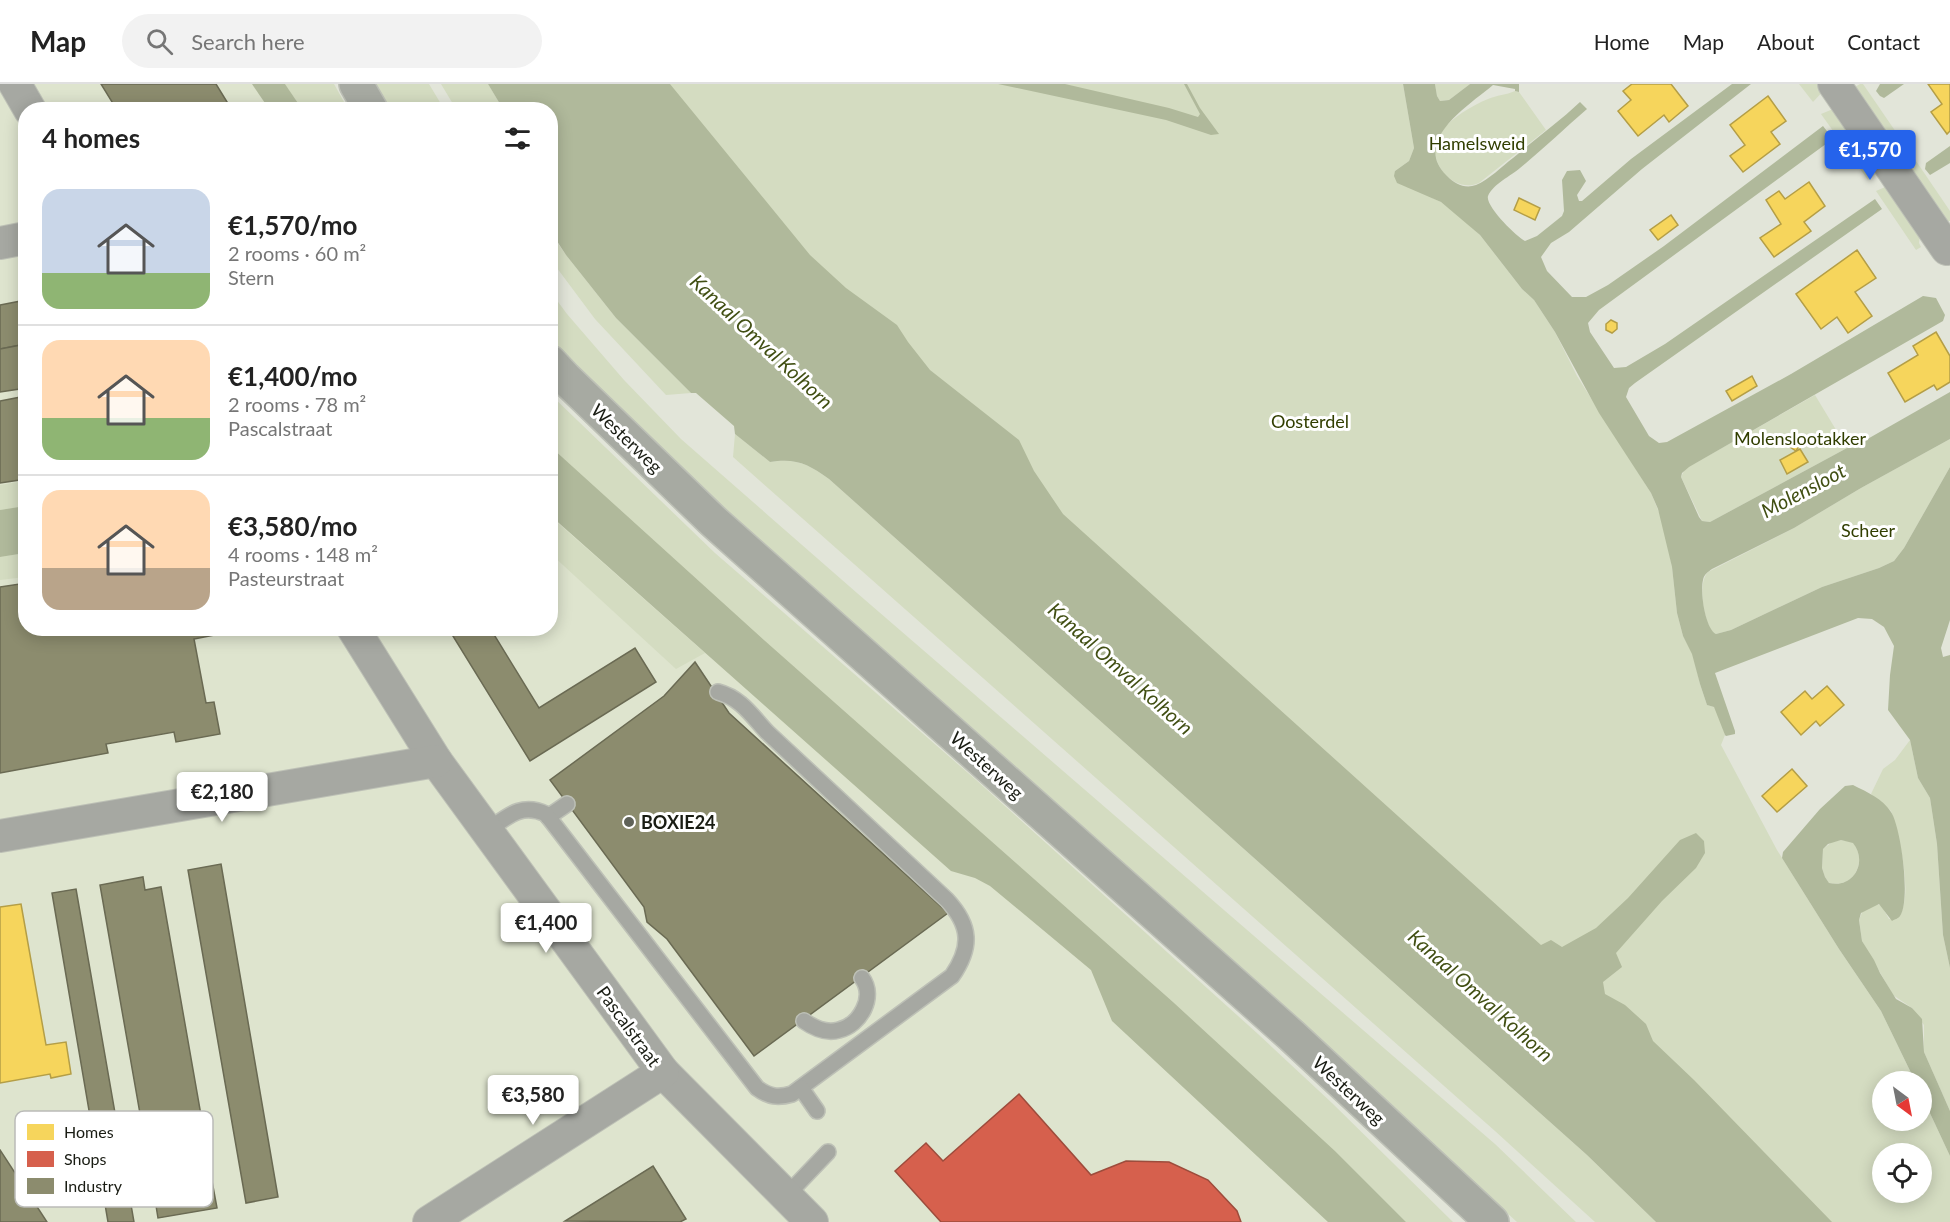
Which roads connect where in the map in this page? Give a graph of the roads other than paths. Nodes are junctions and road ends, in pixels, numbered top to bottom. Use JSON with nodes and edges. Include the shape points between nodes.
{"nodes":[{"id":1,"x":15,"y":84,"type":"edge"},
{"id":2,"x":356,"y":84,"type":"edge"},
{"id":3,"x":1834,"y":84,"type":"edge"},
{"id":4,"x":25,"y":102,"type":"edge"},
{"id":5,"x":366,"y":102,"type":"edge"},
{"id":6,"x":18,"y":240,"type":"edge"},
{"id":7,"x":0,"y":243,"type":"edge"},
{"id":8,"x":1947,"y":249,"type":"dead end"},
{"id":9,"x":558,"y":371,"type":"edge"},
{"id":10,"x":358,"y":636,"type":"edge"},
{"id":11,"x":718,"y":692,"type":"dead end"},
{"id":12,"x":436,"y":761,"type":"junction"},
{"id":13,"x":567,"y":804,"type":"dead end"},
{"id":14,"x":548,"y":817,"type":"junction"},
{"id":15,"x":486,"y":831,"type":"junction"},
{"id":16,"x":0,"y":836,"type":"edge"},
{"id":17,"x":862,"y":978,"type":"dead end"},
{"id":18,"x":804,"y":1021,"type":"dead end"},
{"id":19,"x":663,"y":1072,"type":"junction"},
{"id":20,"x":801,"y":1088,"type":"junction"},
{"id":21,"x":816,"y":1111,"type":"dead end"},
{"id":22,"x":828,"y":1152,"type":"dead end"},
{"id":23,"x":1428,"y":1164,"type":"junction"},
{"id":24,"x":786,"y":1196,"type":"junction"},
{"id":25,"x":429,"y":1222,"type":"edge"},
{"id":26,"x":812,"y":1222,"type":"edge"},
{"id":27,"x":1474,"y":1222,"type":"edge"},
{"id":28,"x":1492,"y":1222,"type":"edge"}],
"edges":[{"from":1,"to":4,"type":"street"},
{"from":2,"to":5,"type":"main road"},
{"from":3,"to":8,"type":"street"},
{"from":6,"to":7,"type":"street"},
{"from":9,"to":23,"type":"main road","name":"Westerweg","via":[[713,521],[1291,1035]]},
{"from":10,"to":12,"type":"street","name":"Pascalstraat"},
{"from":11,"to":20,"type":"lane","via":[[742,703],[767,732],[947,900],[959,913],[965,928],[962,961],[952,976]]},
{"from":12,"to":15,"type":"street","name":"Pascalstraat"},
{"from":12,"to":16,"type":"street"},
{"from":13,"to":14,"type":"lane"},
{"from":14,"to":15,"type":"lane","via":[[537,810],[518,810]]},
{"from":14,"to":20,"type":"lane","via":[[757,1088],[772,1097],[792,1094]]},
{"from":15,"to":19,"type":"street","name":"Pascalstraat"},
{"from":17,"to":18,"type":"lane","via":[[868,996],[860,1017],[851,1025],[827,1031]]},
{"from":19,"to":24,"type":"street","name":"Pascalstraat"},
{"from":19,"to":25,"type":"street"},
{"from":20,"to":21,"type":"lane"},
{"from":22,"to":24,"type":"lane"},
{"from":23,"to":27,"type":"main road","name":"Westerweg"},
{"from":23,"to":28,"type":"main road","name":"Westerweg"},
{"from":24,"to":26,"type":"street","name":"Pascalstraat"}]}
